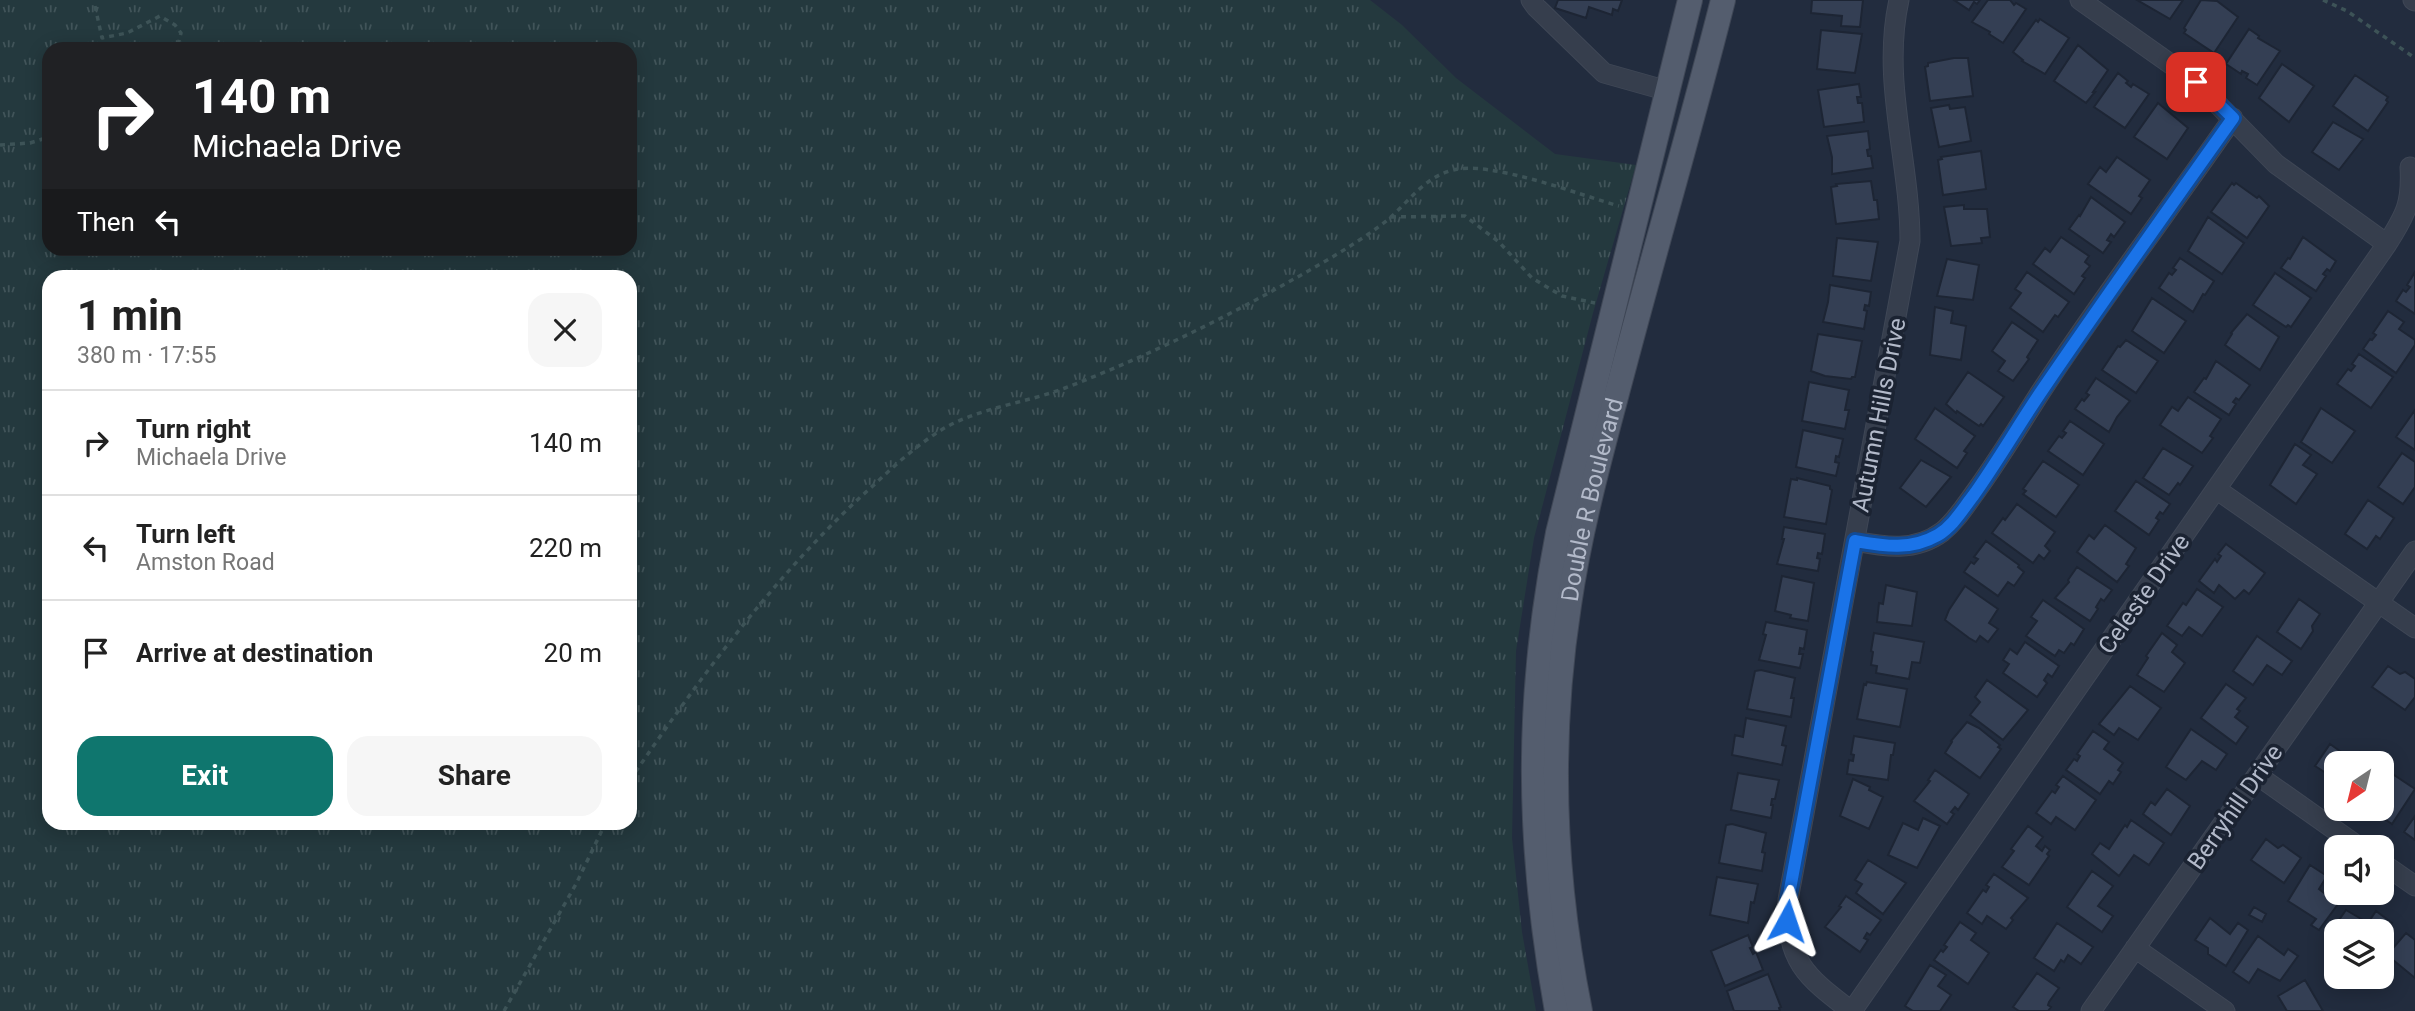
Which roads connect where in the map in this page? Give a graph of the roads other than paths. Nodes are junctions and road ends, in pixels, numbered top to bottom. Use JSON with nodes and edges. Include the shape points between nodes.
{"nodes":[{"id":1,"x":1531,"y":0,"type":"edge"},
{"id":2,"x":1690,"y":0,"type":"edge"},
{"id":3,"x":1723,"y":0,"type":"edge"},
{"id":4,"x":1899,"y":0,"type":"edge"},
{"id":5,"x":2080,"y":0,"type":"edge"},
{"id":6,"x":1668,"y":90,"type":"junction"},
{"id":7,"x":2233,"y":118,"type":"junction"},
{"id":8,"x":2410,"y":167,"type":"dead end"},
{"id":9,"x":2387,"y":244,"type":"junction"},
{"id":10,"x":2216,"y":489,"type":"junction"},
{"id":11,"x":1855,"y":541,"type":"junction"},
{"id":12,"x":2415,"y":551,"type":"edge"},
{"id":13,"x":2379,"y":603,"type":"junction"},
{"id":14,"x":2415,"y":628,"type":"edge"},
{"id":15,"x":2257,"y":775,"type":"junction"},
{"id":16,"x":2342,"y":835,"type":"edge"},
{"id":17,"x":2394,"y":871,"type":"edge"},
{"id":18,"x":2415,"y":886,"type":"edge"},
{"id":19,"x":2135,"y":948,"type":"junction"},
{"id":20,"x":1558,"y":1011,"type":"edge"},
{"id":21,"x":1580,"y":1011,"type":"edge"},
{"id":22,"x":1852,"y":1011,"type":"edge"},
{"id":23,"x":2091,"y":1011,"type":"edge"},
{"id":24,"x":2225,"y":1011,"type":"edge"}],
"edges":[{"from":1,"to":6,"type":"street","via":[[1604,73]]},
{"from":2,"to":6,"type":"main road","name":"Double R Boulevard"},
{"from":3,"to":21,"type":"main road","name":"Double R Boulevard","via":[[1599,461],[1569,606],[1558,697],[1555,784],[1559,873]]},
{"from":4,"to":11,"type":"street","name":"Autumn Hills Drive","via":[[1892,57],[1910,241]]},
{"from":5,"to":7,"type":"street","via":[[2196,82]]},
{"from":6,"to":20,"type":"main road","name":"Double R Boulevard","via":[[1558,533],[1543,616],[1535,704],[1534,821],[1545,939]]},
{"from":7,"to":9,"type":"street","via":[[2276,164]]},
{"from":7,"to":11,"type":"street","via":[[1954,521],[1940,534],[1903,547]]},
{"from":8,"to":9,"type":"street","name":"Celeste Drive","via":[[2406,214]]},
{"from":9,"to":10,"type":"street","name":"Celeste Drive"},
{"from":10,"to":13,"type":"street"},
{"from":10,"to":22,"type":"street","name":"Celeste Drive"},
{"from":11,"to":22,"type":"street","name":"Autumn Hills Drive","via":[[1787,921],[1807,976]]},
{"from":12,"to":13,"type":"street","name":"Berryhill Drive"},
{"from":13,"to":14,"type":"street"},
{"from":13,"to":15,"type":"street","name":"Berryhill Drive"},
{"from":15,"to":16,"type":"street"},
{"from":15,"to":19,"type":"street","name":"Berryhill Drive"},
{"from":17,"to":18,"type":"street"},
{"from":19,"to":23,"type":"street","name":"Berryhill Drive"},
{"from":19,"to":24,"type":"street"}]}
